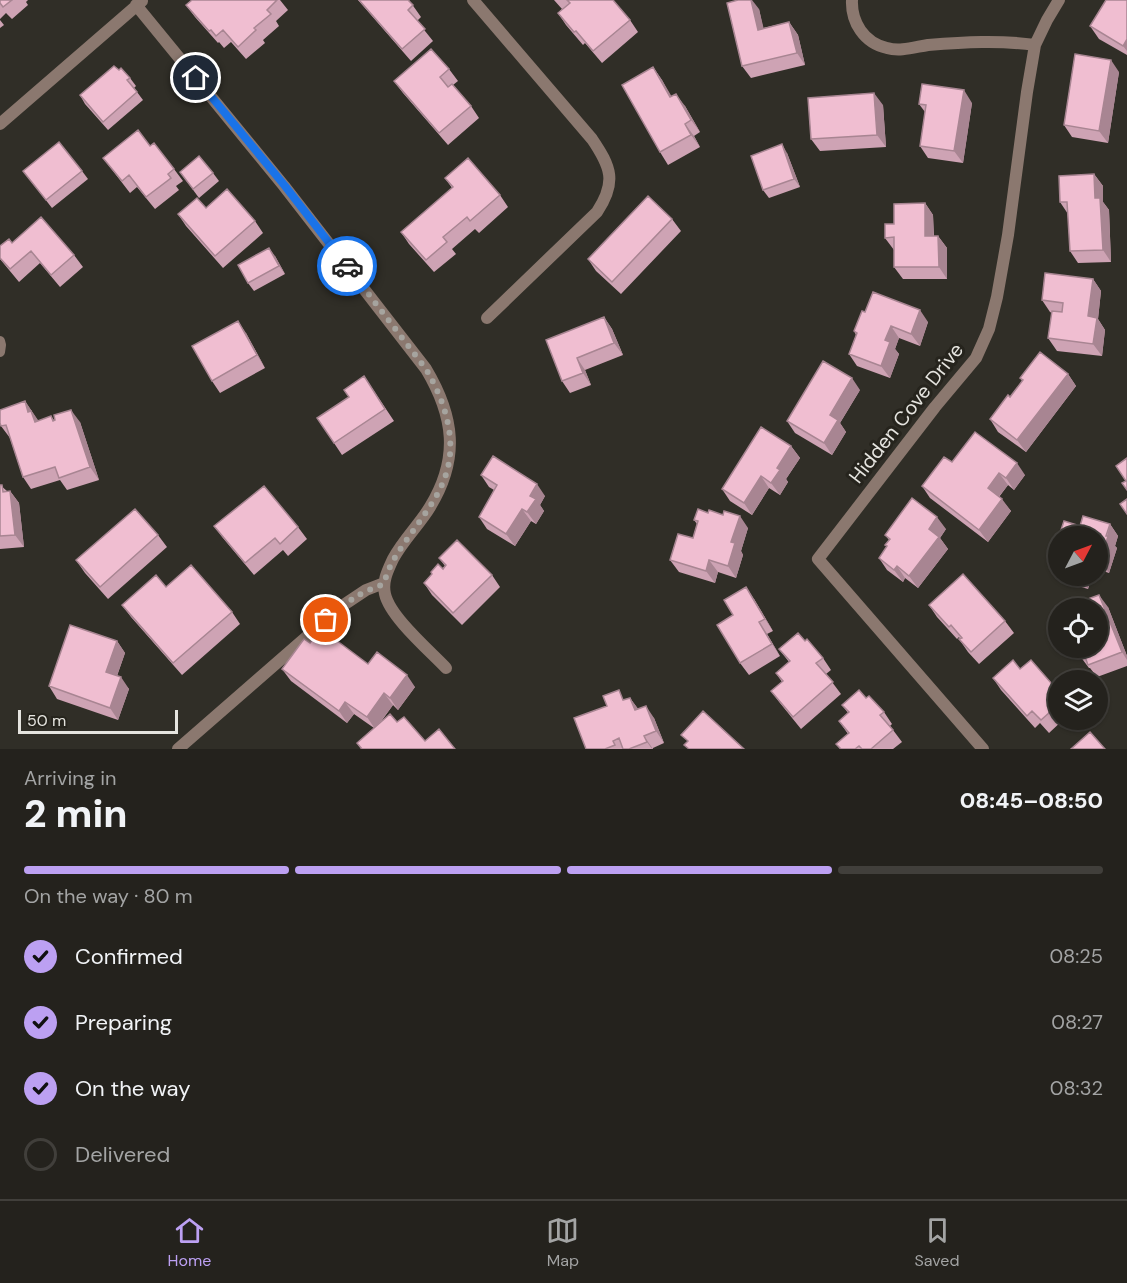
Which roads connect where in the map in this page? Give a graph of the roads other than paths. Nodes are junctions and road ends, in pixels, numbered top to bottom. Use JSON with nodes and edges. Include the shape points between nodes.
{"nodes":[{"id":1,"x":473,"y":0,"type":"edge"},
{"id":2,"x":852,"y":0,"type":"edge"},
{"id":3,"x":1059,"y":0,"type":"edge"},
{"id":4,"x":140,"y":3,"type":"edge"},
{"id":5,"x":1035,"y":45,"type":"junction"},
{"id":6,"x":0,"y":124,"type":"edge"},
{"id":7,"x":487,"y":318,"type":"dead end"},
{"id":8,"x":0,"y":341,"type":"edge"},
{"id":9,"x":0,"y":352,"type":"edge"},
{"id":10,"x":384,"y":584,"type":"junction"},
{"id":11,"x":446,"y":668,"type":"dead end"},
{"id":12,"x":178,"y":749,"type":"edge"},
{"id":13,"x":983,"y":749,"type":"edge"}],
"edges":[{"from":1,"to":7,"type":"street","via":[[592,139],[610,174],[605,199],[597,212]]},
{"from":2,"to":5,"type":"street","via":[[859,29],[888,49],[997,41]]},
{"from":3,"to":5,"type":"street","name":"Hidden Cove Drive"},
{"from":4,"to":6,"type":"street"},
{"from":4,"to":10,"type":"street","via":[[426,369],[440,395],[448,428],[447,472],[430,507],[398,550]]},
{"from":5,"to":13,"type":"street","name":"Hidden Cove Drive","via":[[1008,235],[989,330],[976,358],[818,559]]},
{"from":8,"to":9,"type":"lane"},
{"from":10,"to":11,"type":"street","via":[[385,595],[397,615]]},
{"from":10,"to":12,"type":"street","via":[[366,590],[342,606]]}]}
